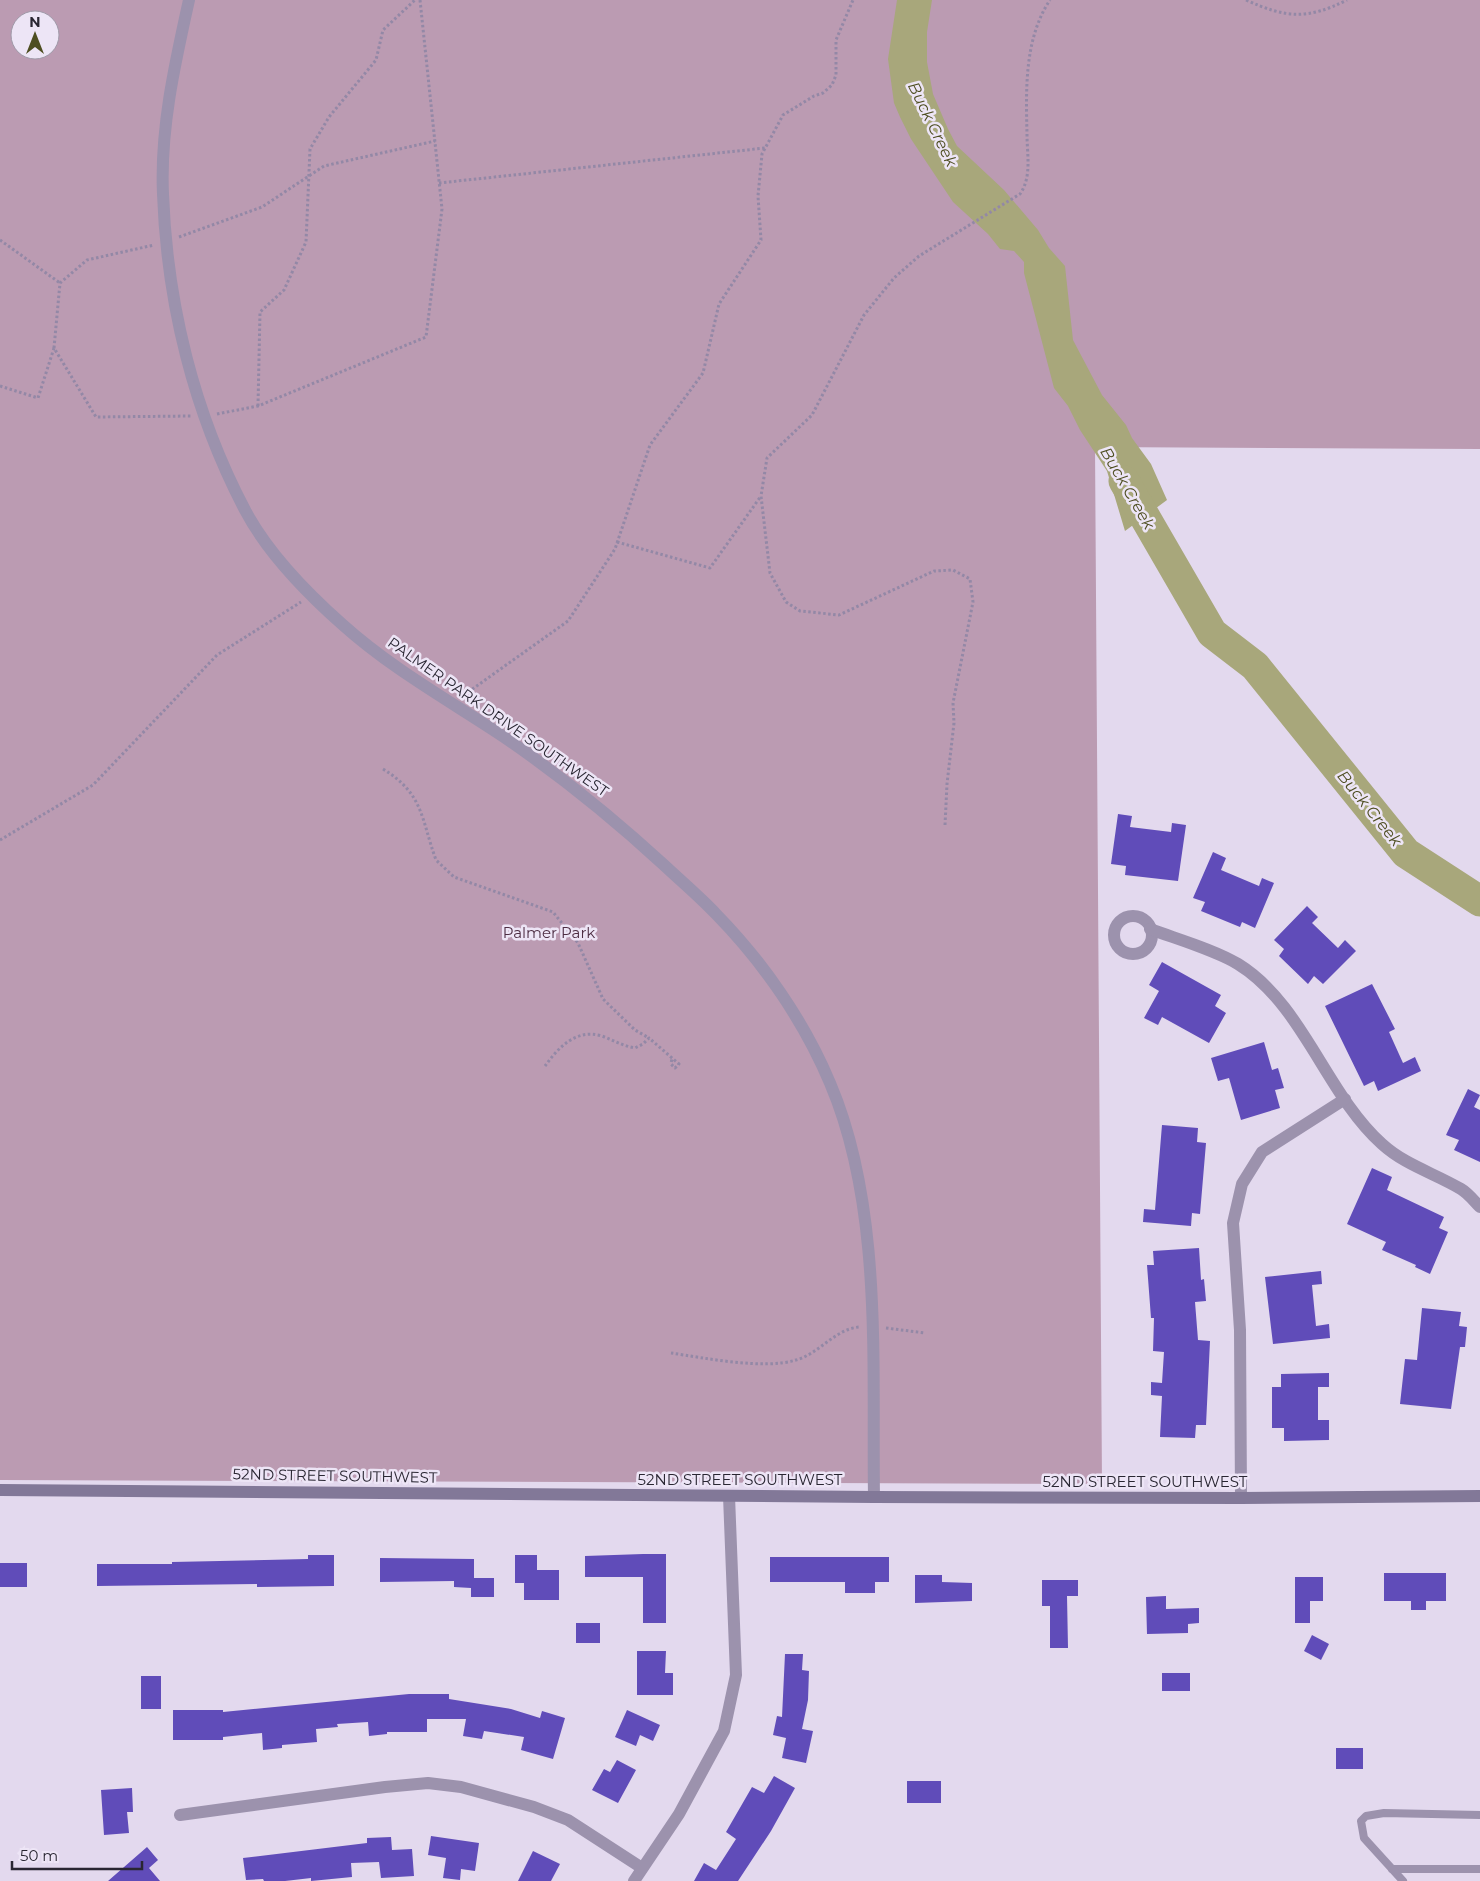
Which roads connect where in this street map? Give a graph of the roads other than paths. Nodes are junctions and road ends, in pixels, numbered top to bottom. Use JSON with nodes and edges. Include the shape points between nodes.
{"nodes":[{"id":1,"x":189,"y":0,"type":"edge"},
{"id":2,"x":1150,"y":929,"type":"dead end"},
{"id":3,"x":1345,"y":1099,"type":"junction"},
{"id":4,"x":1480,"y":1207,"type":"edge"},
{"id":5,"x":0,"y":1490,"type":"edge"},
{"id":6,"x":729,"y":1496,"type":"junction"},
{"id":7,"x":1480,"y":1496,"type":"edge"},
{"id":8,"x":874,"y":1497,"type":"junction"},
{"id":9,"x":1241,"y":1498,"type":"junction"},
{"id":10,"x":180,"y":1815,"type":"dead end"},
{"id":11,"x":1480,"y":1815,"type":"edge"},
{"id":12,"x":642,"y":1868,"type":"junction"},
{"id":13,"x":1392,"y":1869,"type":"junction"},
{"id":14,"x":1480,"y":1869,"type":"edge"},
{"id":15,"x":634,"y":1881,"type":"edge"},
{"id":16,"x":1403,"y":1881,"type":"edge"}],
"edges":[{"from":1,"to":8,"type":"street","name":"PALMER PARK DRIVE SOUTHWEST","via":[[175,63],[166,127],[163,192],[167,242],[173,294],[203,416],[247,513],[292,576],[345,627],[613,818],[718,915],[789,1005],[829,1080],[861,1180],[871,1327]]},
{"from":2,"to":3,"type":"street","via":[[1238,964],[1269,988]]},
{"from":3,"to":4,"type":"street","via":[[1382,1144],[1423,1172],[1462,1189]]},
{"from":3,"to":9,"type":"street","via":[[1262,1152],[1242,1184],[1233,1223],[1240,1330]]},
{"from":5,"to":6,"type":"street","name":"52ND STREET SOUTHWEST"},
{"from":6,"to":8,"type":"street","name":"52ND STREET SOUTHWEST"},
{"from":6,"to":12,"type":"street","via":[[736,1675],[724,1731],[679,1814]]},
{"from":7,"to":9,"type":"street","name":"52ND STREET SOUTHWEST"},
{"from":8,"to":9,"type":"street","name":"52ND STREET SOUTHWEST"},
{"from":10,"to":12,"type":"street","via":[[385,1787],[428,1784],[461,1787],[568,1820]]},
{"from":11,"to":13,"type":"lane","via":[[1384,1813],[1366,1816],[1361,1821],[1364,1838]]},
{"from":12,"to":15,"type":"street"},
{"from":13,"to":14,"type":"lane"},
{"from":13,"to":16,"type":"lane"}]}
